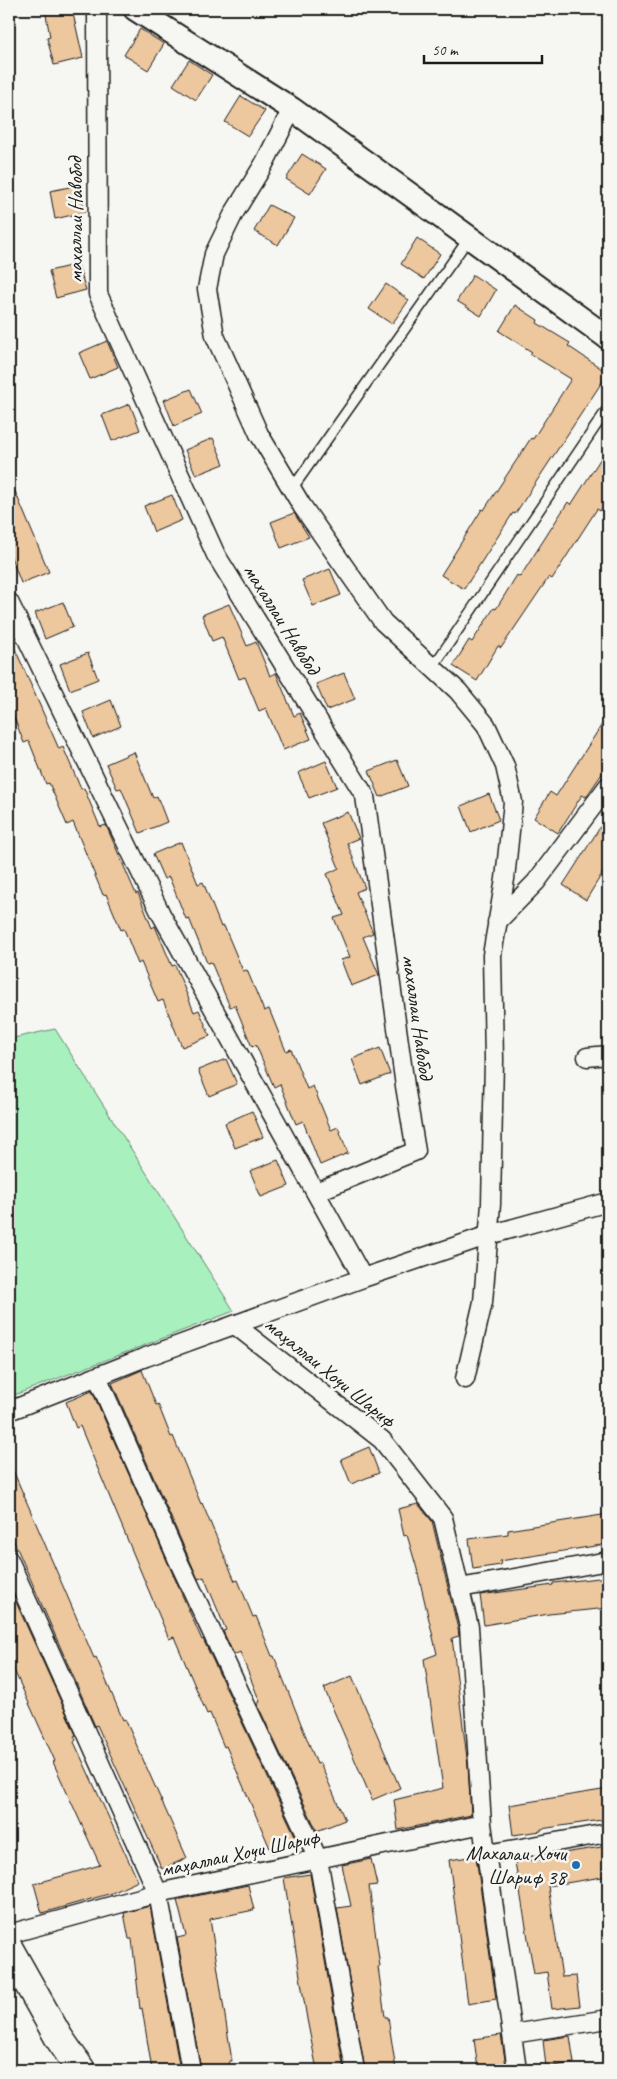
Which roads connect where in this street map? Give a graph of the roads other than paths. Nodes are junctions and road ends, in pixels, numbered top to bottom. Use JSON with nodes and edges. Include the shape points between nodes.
{"nodes":[{"id":1,"x":97,"y":9,"type":"edge"},
{"id":2,"x":135,"y":9,"type":"edge"},
{"id":3,"x":292,"y":109,"type":"junction"},
{"id":4,"x":469,"y":237,"type":"junction"},
{"id":5,"x":608,"y":338,"type":"edge"},
{"id":6,"x":608,"y":408,"type":"edge"},
{"id":7,"x":292,"y":489,"type":"junction"},
{"id":8,"x":9,"y":602,"type":"edge"},
{"id":9,"x":433,"y":667,"type":"junction"},
{"id":10,"x":608,"y":786,"type":"edge"},
{"id":11,"x":498,"y":922,"type":"junction"},
{"id":12,"x":608,"y":1054,"type":"edge"},
{"id":13,"x":587,"y":1057,"type":"dead end"},
{"id":14,"x":316,"y":1192,"type":"junction"},
{"id":15,"x":608,"y":1202,"type":"edge"},
{"id":16,"x":489,"y":1235,"type":"junction"},
{"id":17,"x":360,"y":1279,"type":"junction"},
{"id":18,"x":235,"y":1325,"type":"junction"},
{"id":19,"x":98,"y":1376,"type":"junction"},
{"id":20,"x":464,"y":1379,"type":"dead end"},
{"id":21,"x":9,"y":1411,"type":"edge"},
{"id":22,"x":9,"y":1560,"type":"edge"},
{"id":23,"x":608,"y":1561,"type":"edge"},
{"id":24,"x":460,"y":1588,"type":"junction"},
{"id":25,"x":482,"y":1824,"type":"junction"},
{"id":26,"x":608,"y":1833,"type":"edge"},
{"id":27,"x":487,"y":1854,"type":"junction"},
{"id":28,"x":318,"y":1859,"type":"junction"},
{"id":29,"x":158,"y":1893,"type":"junction"},
{"id":30,"x":9,"y":1934,"type":"edge"},
{"id":31,"x":9,"y":1949,"type":"edge"},
{"id":32,"x":608,"y":2018,"type":"edge"},
{"id":33,"x":512,"y":2034,"type":"junction"},
{"id":34,"x":81,"y":2070,"type":"edge"},
{"id":35,"x":191,"y":2070,"type":"edge"},
{"id":36,"x":355,"y":2070,"type":"edge"},
{"id":37,"x":517,"y":2070,"type":"edge"}],
"edges":[{"from":1,"to":14,"type":"street","name":"махаллаи Навобод","via":[[98,294],[216,555],[365,796],[416,1151]]},
{"from":2,"to":3,"type":"street"},
{"from":3,"to":4,"type":"street"},
{"from":3,"to":7,"type":"street","via":[[214,254],[207,289],[215,336],[238,392]]},
{"from":4,"to":5,"type":"street"},
{"from":4,"to":7,"type":"lane"},
{"from":6,"to":9,"type":"lane"},
{"from":7,"to":9,"type":"street","via":[[383,622]]},
{"from":8,"to":14,"type":"street","via":[[161,914]]},
{"from":9,"to":11,"type":"street","via":[[486,725],[505,766],[513,802]]},
{"from":10,"to":11,"type":"street","via":[[536,882]]},
{"from":11,"to":16,"type":"street","via":[[492,955],[494,1060]]},
{"from":12,"to":13,"type":"street"},
{"from":14,"to":17,"type":"street"},
{"from":15,"to":16,"type":"street","name":"маҳаллаи Хоҷи Шариф"},
{"from":16,"to":17,"type":"street","name":"маҳаллаи Хоҷи Шариф"},
{"from":16,"to":20,"type":"street","via":[[483,1302]]},
{"from":17,"to":18,"type":"street","name":"маҳаллаи Хоҷи Шариф"},
{"from":18,"to":19,"type":"street","name":"маҳаллаи Хоҷи Шариф"},
{"from":18,"to":24,"type":"street","name":"маҳаллаи Хоҷи Шариф","via":[[382,1440],[443,1518]]},
{"from":19,"to":21,"type":"street","name":"маҳаллаи Хоҷи Шариф"},
{"from":19,"to":28,"type":"street","via":[[178,1558]]},
{"from":22,"to":29,"type":"street"},
{"from":23,"to":24,"type":"street"},
{"from":24,"to":25,"type":"street","name":"маҳаллаи Хоҷи Шариф","via":[[469,1627]]},
{"from":25,"to":27,"type":"street","name":"маҳаллаи Хоҷи Шариф"},
{"from":25,"to":28,"type":"street","name":"маҳаллаи Хоҷи Шариф"},
{"from":26,"to":27,"type":"street"},
{"from":27,"to":33,"type":"street","name":"маҳаллаи Хоҷи Шариф"},
{"from":28,"to":29,"type":"street","name":"маҳаллаи Хоҷи Шариф"},
{"from":28,"to":36,"type":"street"},
{"from":29,"to":30,"type":"street","name":"маҳаллаи Хоҷи Шариф"},
{"from":29,"to":35,"type":"street"},
{"from":31,"to":34,"type":"main road","via":[[59,2038]]},
{"from":32,"to":33,"type":"street"},
{"from":33,"to":37,"type":"street","name":"маҳаллаи Хоҷи Шариф"}]}
